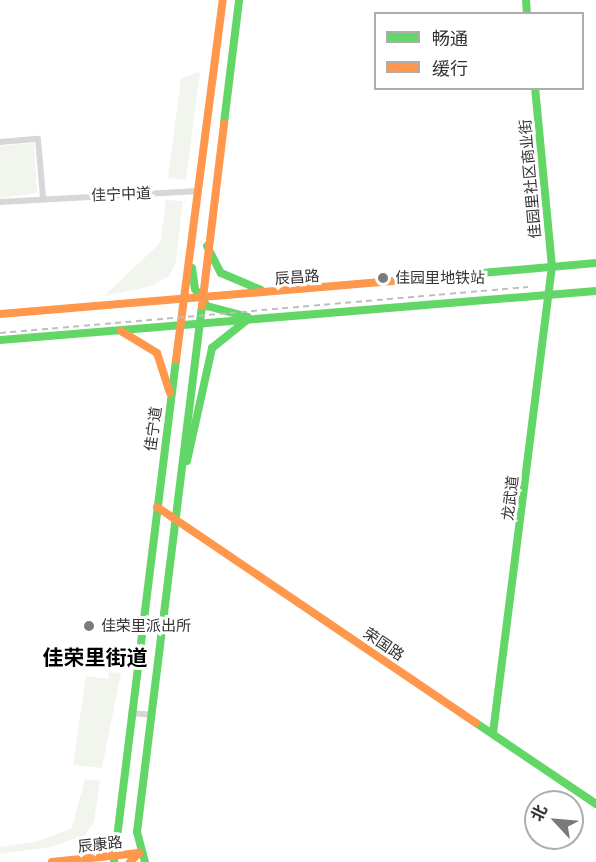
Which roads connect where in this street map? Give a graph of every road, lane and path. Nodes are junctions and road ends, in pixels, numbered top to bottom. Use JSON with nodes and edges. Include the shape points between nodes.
{"nodes":[{"id":1,"x":223,"y":0,"type":"edge"},
{"id":2,"x":239,"y":0,"type":"edge"},
{"id":3,"x":535,"y":90,"type":"edge"},
{"id":4,"x":0,"y":142,"type":"edge"},
{"id":5,"x":199,"y":191,"type":"junction"},
{"id":6,"x":43,"y":197,"type":"junction"},
{"id":7,"x":0,"y":202,"type":"edge"},
{"id":8,"x":207,"y":240,"type":"junction"},
{"id":9,"x":191,"y":249,"type":"junction"},
{"id":10,"x":596,"y":263,"type":"edge"},
{"id":11,"x":552,"y":267,"type":"junction"},
{"id":12,"x":596,"y":291,"type":"edge"},
{"id":13,"x":270,"y":292,"type":"junction"},
{"id":14,"x":550,"y":296,"type":"junction"},
{"id":15,"x":200,"y":299,"type":"junction"},
{"id":16,"x":184,"y":300,"type":"junction"},
{"id":17,"x":0,"y":314,"type":"edge"},
{"id":18,"x":255,"y":318,"type":"junction"},
{"id":19,"x":198,"y":323,"type":"junction"},
{"id":20,"x":181,"y":324,"type":"junction"},
{"id":21,"x":118,"y":329,"type":"junction"},
{"id":22,"x":0,"y":340,"type":"edge"},
{"id":23,"x":171,"y":396,"type":"junction"},
{"id":24,"x":182,"y":479,"type":"junction"},
{"id":25,"x":157,"y":507,"type":"junction"},
{"id":26,"x":177,"y":520,"type":"junction"},
{"id":27,"x":131,"y":713,"type":"junction"},
{"id":28,"x":152,"y":715,"type":"junction"},
{"id":29,"x":493,"y":733,"type":"junction"},
{"id":30,"x":596,"y":804,"type":"edge"},
{"id":31,"x":139,"y":853,"type":"junction"},
{"id":32,"x":113,"y":859,"type":"edge"},
{"id":33,"x":52,"y":862,"type":"edge"},
{"id":34,"x":130,"y":862,"type":"edge"},
{"id":35,"x":145,"y":862,"type":"edge"}],
"edges":[{"from":1,"to":5,"type":"main road","name":"佳宁道"},
{"from":2,"to":8,"type":"main road"},
{"from":3,"to":11,"type":"main road","name":"佳园里社区商业街"},
{"from":4,"to":6,"type":"street","via":[[38,139]]},
{"from":5,"to":6,"type":"street","name":"佳宁中道"},
{"from":5,"to":9,"type":"main road","name":"佳宁道"},
{"from":6,"to":7,"type":"street","name":"佳宁中道"},
{"from":8,"to":13,"type":"main road","via":[[220,273]]},
{"from":8,"to":15,"type":"main road"},
{"from":9,"to":15,"type":"main road"},
{"from":9,"to":16,"type":"main road","name":"佳宁道"},
{"from":10,"to":11,"type":"main road","name":"辰昌路"},
{"from":11,"to":13,"type":"main road","name":"辰昌路"},
{"from":11,"to":14,"type":"main road","name":"龙武道"},
{"from":12,"to":14,"type":"main road"},
{"from":13,"to":15,"type":"main road","name":"辰昌路"},
{"from":14,"to":18,"type":"main road"},
{"from":14,"to":29,"type":"main road","name":"龙武道"},
{"from":15,"to":16,"type":"main road","name":"辰昌路"},
{"from":15,"to":18,"type":"main road","via":[[217,312]]},
{"from":15,"to":19,"type":"main road"},
{"from":16,"to":17,"type":"main road","name":"辰昌路"},
{"from":16,"to":20,"type":"main road","name":"佳宁道"},
{"from":18,"to":19,"type":"main road"},
{"from":18,"to":24,"type":"main road","via":[[223,333],[212,348]]},
{"from":19,"to":20,"type":"main road"},
{"from":19,"to":24,"type":"main road"},
{"from":20,"to":21,"type":"main road"},
{"from":20,"to":23,"type":"main road","name":"佳宁道"},
{"from":21,"to":22,"type":"main road"},
{"from":21,"to":23,"type":"main road","via":[[153,348]]},
{"from":23,"to":25,"type":"main road","name":"佳宁道"},
{"from":24,"to":26,"type":"main road"},
{"from":25,"to":26,"type":"main road","name":"荣国路"},
{"from":25,"to":27,"type":"main road","name":"佳宁道"},
{"from":26,"to":28,"type":"main road"},
{"from":26,"to":29,"type":"main road","name":"荣国路"},
{"from":27,"to":28,"type":"street"},
{"from":27,"to":32,"type":"main road","name":"佳宁道"},
{"from":28,"to":31,"type":"main road"},
{"from":29,"to":30,"type":"main road","name":"荣国路"},
{"from":31,"to":32,"type":"main road","name":"辰康路"},
{"from":31,"to":34,"type":"main road","name":"辰康路"},
{"from":31,"to":35,"type":"main road"},
{"from":32,"to":33,"type":"main road","name":"辰康路"}]}
